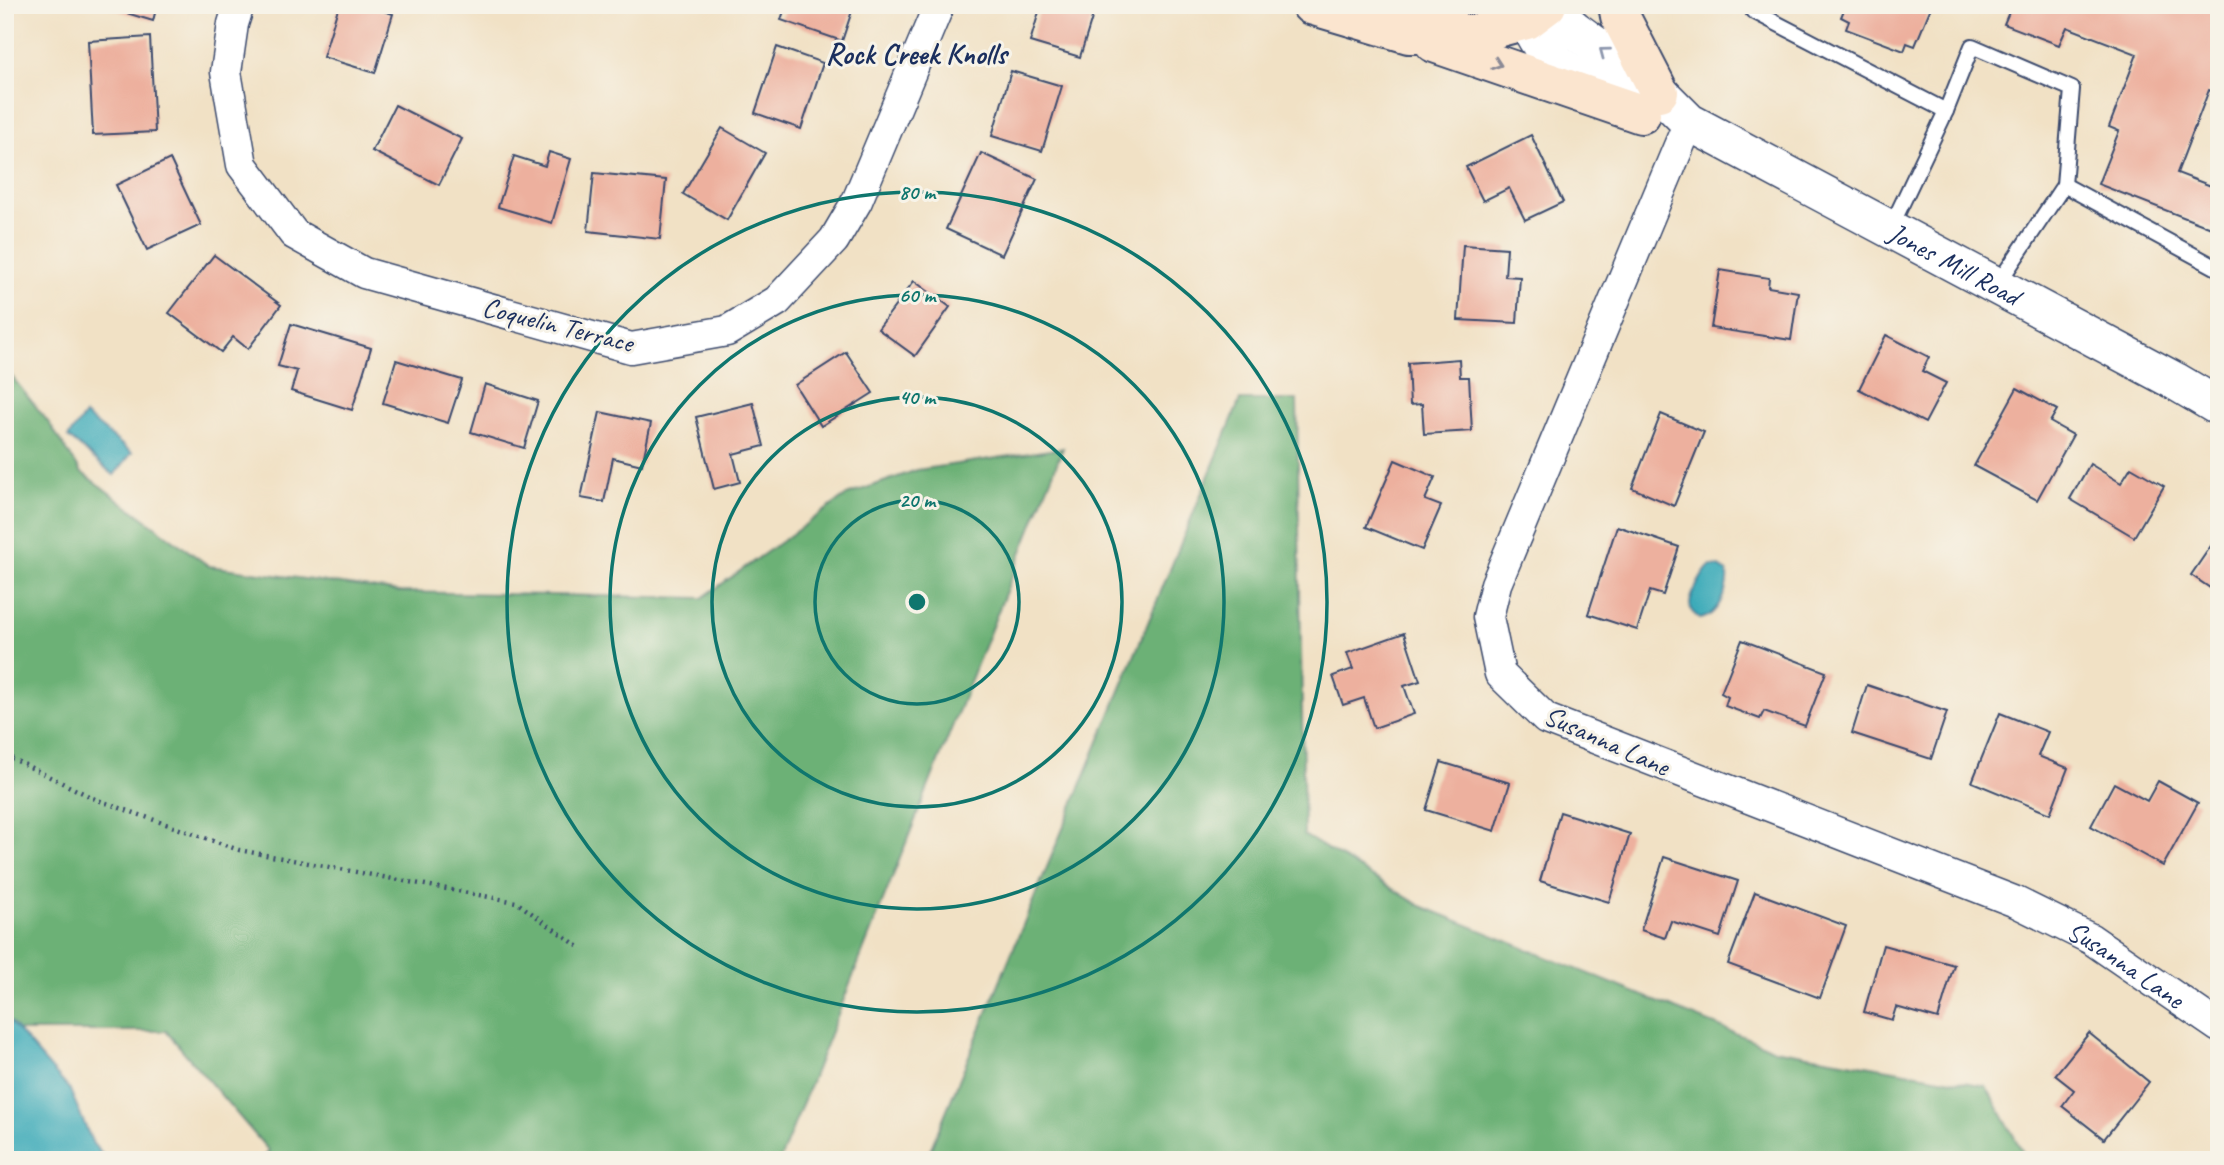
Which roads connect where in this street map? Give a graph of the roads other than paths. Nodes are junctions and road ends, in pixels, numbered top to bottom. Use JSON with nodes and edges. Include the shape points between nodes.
{"nodes":[{"id":1,"x":239,"y":5,"type":"edge"},
{"id":2,"x":939,"y":5,"type":"edge"},
{"id":3,"x":1311,"y":5,"type":"edge"},
{"id":4,"x":1449,"y":5,"type":"edge"},
{"id":5,"x":1618,"y":5,"type":"edge"},
{"id":6,"x":1755,"y":5,"type":"edge"},
{"id":7,"x":1538,"y":9,"type":"edge"},
{"id":8,"x":1398,"y":20,"type":"edge"},
{"id":9,"x":1650,"y":103,"type":"junction"},
{"id":10,"x":1946,"y":111,"type":"junction"},
{"id":11,"x":1689,"y":122,"type":"junction"},
{"id":12,"x":2064,"y":185,"type":"junction"},
{"id":13,"x":1890,"y":229,"type":"junction"},
{"id":14,"x":2219,"y":269,"type":"edge"},
{"id":15,"x":1996,"y":286,"type":"junction"},
{"id":16,"x":2219,"y":407,"type":"edge"},
{"id":17,"x":2219,"y":1027,"type":"edge"}],
"edges":[{"from":1,"to":2,"type":"street","name":"Coquelin Terrace","via":[[226,72],[242,165],[294,234],[364,273],[631,348],[727,331],[777,300],[834,240],[858,201]]},
{"from":3,"to":8,"type":"main road","name":"Jones Mill Road"},
{"from":4,"to":8,"type":"main road","name":"Jones Mill Road","via":[[1402,10]]},
{"from":9,"to":5,"type":"main road","one_way":true},
{"from":6,"to":10,"type":"lane","via":[[1753,11]]},
{"from":7,"to":8,"type":"main road","name":"Jones Mill Road","via":[[1474,34]]},
{"from":7,"to":9,"type":"street","name":"Jones Mill Road","via":[[1539,44],[1552,60]]},
{"from":8,"to":9,"type":"main road","one_way":true},
{"from":9,"to":11,"type":"street","name":"Jones Mill Road"},
{"from":10,"to":12,"type":"lane","via":[[1972,46],[2072,89]]},
{"from":10,"to":13,"type":"lane"},
{"from":11,"to":13,"type":"street","name":"Jones Mill Road"},
{"from":11,"to":17,"type":"street","name":"Susanna Lane","via":[[1496,584],[1488,617],[1500,674],[1545,719],[2026,907],[2091,939]]},
{"from":12,"to":14,"type":"lane"},
{"from":12,"to":15,"type":"lane"},
{"from":13,"to":15,"type":"street","name":"Jones Mill Road"},
{"from":15,"to":16,"type":"street","name":"Jones Mill Road"}]}
